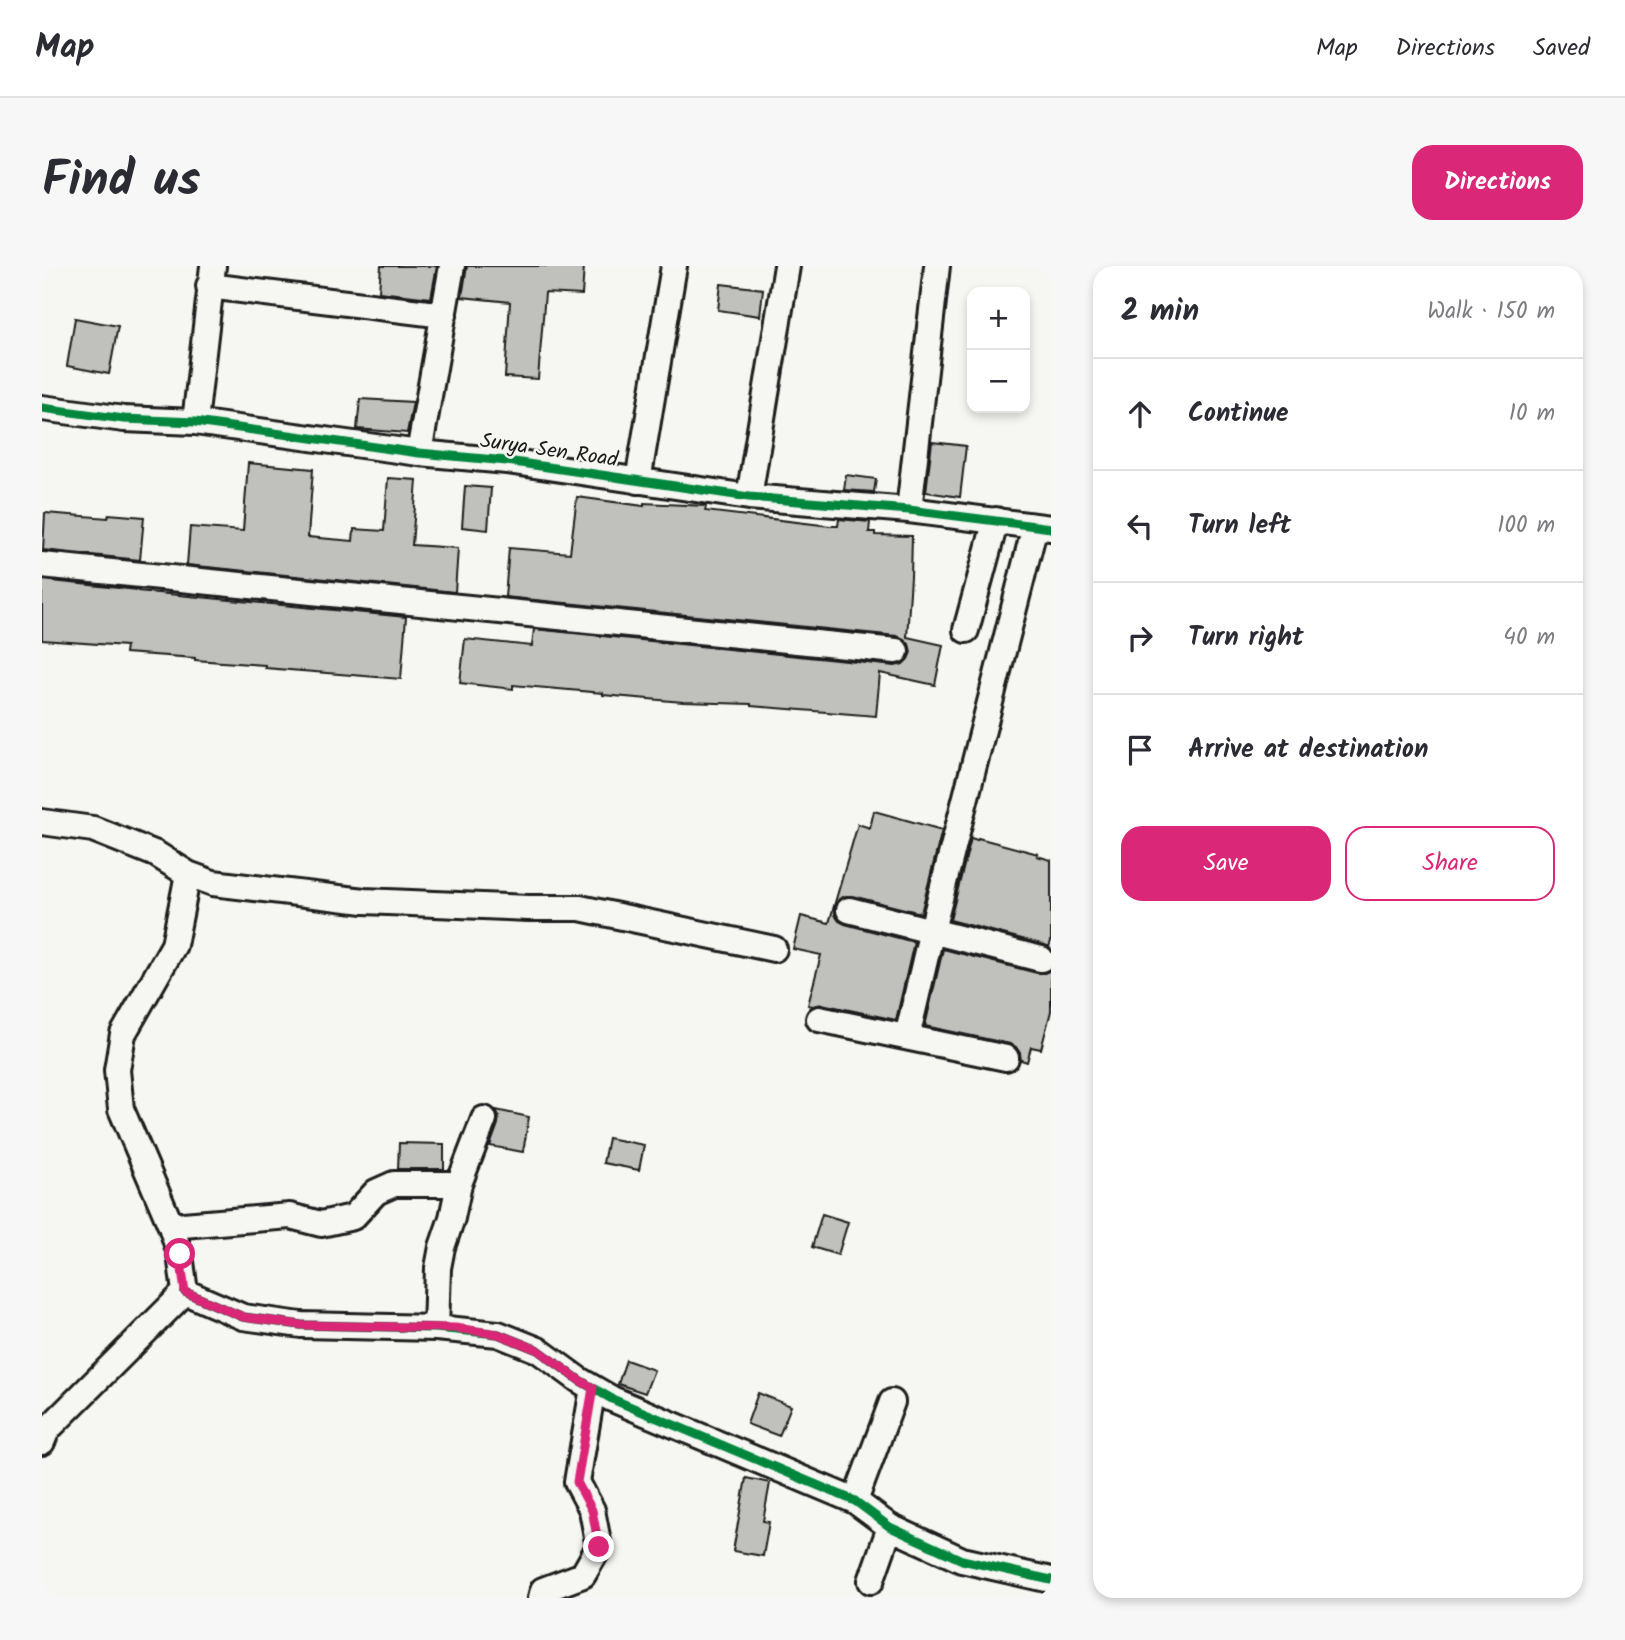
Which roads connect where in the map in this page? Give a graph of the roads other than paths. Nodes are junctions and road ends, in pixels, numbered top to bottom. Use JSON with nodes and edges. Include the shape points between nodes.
{"nodes":[{"id":1,"x":452,"y":266,"type":"edge"},
{"id":2,"x":674,"y":266,"type":"edge"},
{"id":3,"x":787,"y":266,"type":"edge"},
{"id":4,"x":937,"y":266,"type":"edge"},
{"id":5,"x":211,"y":276,"type":"edge"},
{"id":6,"x":444,"y":316,"type":"junction"},
{"id":7,"x":42,"y":408,"type":"edge"},
{"id":8,"x":195,"y":422,"type":"junction"},
{"id":9,"x":419,"y":453,"type":"junction"},
{"id":10,"x":638,"y":481,"type":"junction"},
{"id":11,"x":749,"y":497,"type":"junction"},
{"id":12,"x":909,"y":510,"type":"junction"},
{"id":13,"x":996,"y":520,"type":"junction"},
{"id":14,"x":1043,"y":527,"type":"edge"},
{"id":15,"x":42,"y":565,"type":"edge"},
{"id":16,"x":966,"y":630,"type":"dead end"},
{"id":17,"x":896,"y":651,"type":"dead end"},
{"id":18,"x":42,"y":822,"type":"edge"},
{"id":19,"x":188,"y":874,"type":"junction"},
{"id":20,"x":849,"y":910,"type":"dead end"},
{"id":21,"x":932,"y":930,"type":"junction"},
{"id":22,"x":774,"y":949,"type":"dead end"},
{"id":23,"x":1041,"y":959,"type":"dead end"},
{"id":24,"x":818,"y":1018,"type":"dead end"},
{"id":25,"x":907,"y":1037,"type":"junction"},
{"id":26,"x":1006,"y":1058,"type":"dead end"},
{"id":27,"x":484,"y":1119,"type":"dead end"},
{"id":28,"x":459,"y":1184,"type":"junction"},
{"id":29,"x":171,"y":1226,"type":"junction"},
{"id":30,"x":185,"y":1292,"type":"junction"},
{"id":31,"x":436,"y":1328,"type":"junction"},
{"id":32,"x":593,"y":1388,"type":"junction"},
{"id":33,"x":892,"y":1402,"type":"dead end"},
{"id":34,"x":44,"y":1433,"type":"edge"},
{"id":35,"x":855,"y":1501,"type":"junction"},
{"id":36,"x":890,"y":1527,"type":"junction"},
{"id":37,"x":1051,"y":1580,"type":"edge"},
{"id":38,"x":871,"y":1581,"type":"dead end"},
{"id":39,"x":541,"y":1598,"type":"edge"}],
"edges":[{"from":1,"to":6,"type":"street"},
{"from":2,"to":10,"type":"street"},
{"from":3,"to":11,"type":"street"},
{"from":4,"to":12,"type":"street"},
{"from":5,"to":6,"type":"street"},
{"from":5,"to":8,"type":"street"},
{"from":6,"to":9,"type":"street"},
{"from":7,"to":8,"type":"street","name":"Surya Sen Road"},
{"from":8,"to":9,"type":"street","name":"Surya Sen Road"},
{"from":9,"to":10,"type":"street","name":"Surya Sen Road"},
{"from":10,"to":11,"type":"street","name":"Surya Sen Road"},
{"from":11,"to":12,"type":"street","name":"Surya Sen Road"},
{"from":12,"to":13,"type":"street","name":"Surya Sen Road"},
{"from":13,"to":14,"type":"street","name":"Surya Sen Road"},
{"from":13,"to":16,"type":"street"},
{"from":14,"to":21,"type":"street"},
{"from":15,"to":17,"type":"street"},
{"from":18,"to":19,"type":"street","via":[[93,828],[156,854]]},
{"from":19,"to":22,"type":"street","via":[[213,883],[364,901],[579,908]]},
{"from":19,"to":29,"type":"street","via":[[174,945],[123,1034],[117,1070],[121,1109]]},
{"from":20,"to":21,"type":"street"},
{"from":21,"to":23,"type":"street"},
{"from":21,"to":25,"type":"street"},
{"from":24,"to":25,"type":"street"},
{"from":25,"to":26,"type":"street"},
{"from":27,"to":28,"type":"street"},
{"from":28,"to":29,"type":"street","via":[[394,1184],[376,1192],[353,1217],[321,1224],[290,1216]]},
{"from":28,"to":31,"type":"street","via":[[438,1268]]},
{"from":29,"to":30,"type":"street"},
{"from":30,"to":31,"type":"street","via":[[243,1317],[301,1325]]},
{"from":30,"to":34,"type":"street"},
{"from":31,"to":32,"type":"street","via":[[498,1334],[538,1350]]},
{"from":32,"to":35,"type":"street"},
{"from":32,"to":39,"type":"street","via":[[577,1482],[592,1510],[599,1547],[583,1574],[543,1590]]},
{"from":33,"to":35,"type":"street"},
{"from":35,"to":36,"type":"street"},
{"from":36,"to":37,"type":"street","via":[[962,1560]]},
{"from":36,"to":38,"type":"street"}]}
